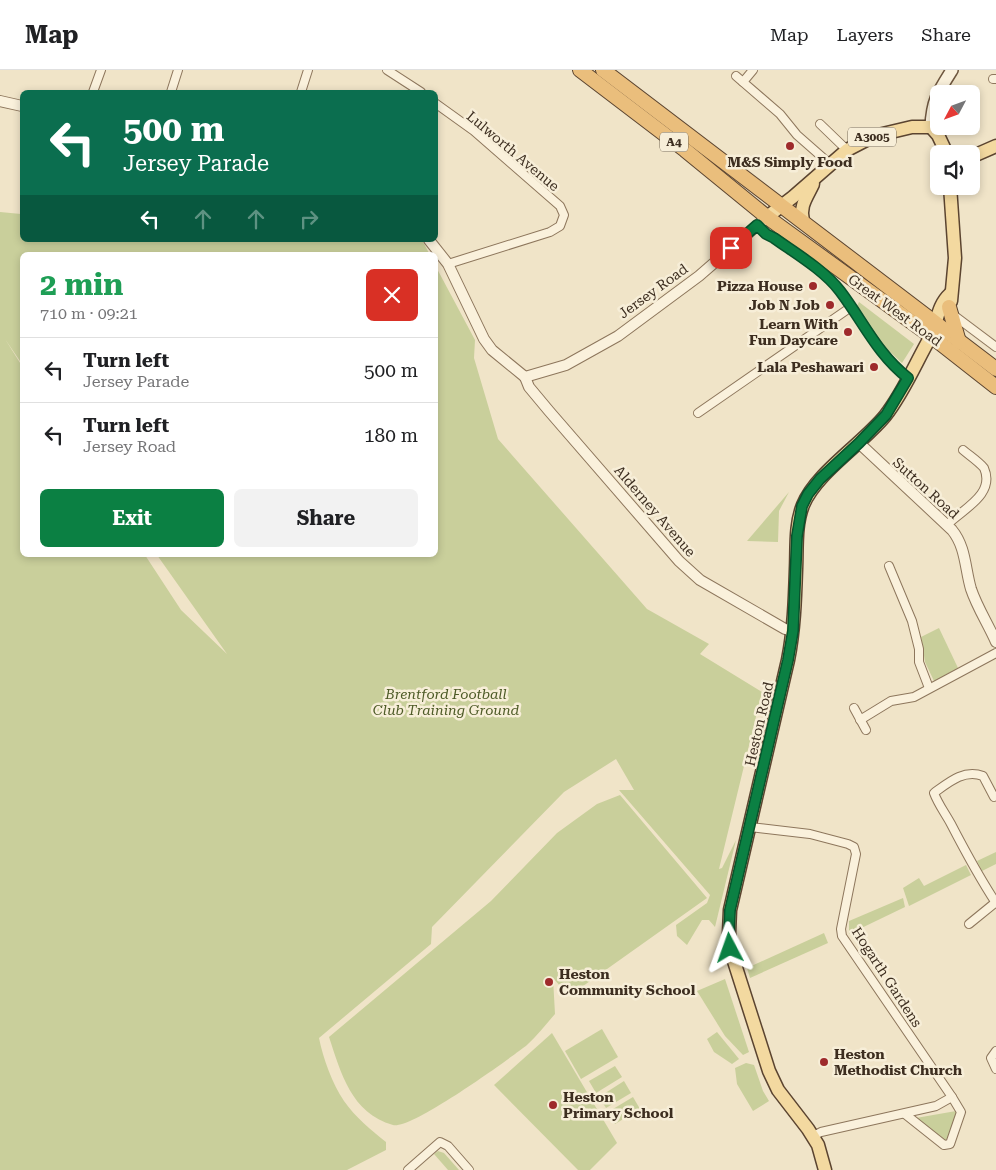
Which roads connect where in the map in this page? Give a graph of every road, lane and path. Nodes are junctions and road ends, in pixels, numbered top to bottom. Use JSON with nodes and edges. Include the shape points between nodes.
{"nodes":[{"id":1,"x":102,"y":70,"type":"edge"},
{"id":2,"x":178,"y":70,"type":"edge"},
{"id":3,"x":308,"y":70,"type":"edge"},
{"id":4,"x":387,"y":70,"type":"edge"},
{"id":5,"x":580,"y":70,"type":"edge"},
{"id":6,"x":602,"y":70,"type":"edge"},
{"id":7,"x":753,"y":70,"type":"edge"},
{"id":8,"x":952,"y":70,"type":"edge"},
{"id":9,"x":736,"y":76,"type":"dead end"},
{"id":10,"x":743,"y":82,"type":"junction"},
{"id":11,"x":943,"y":85,"type":"edge"},
{"id":12,"x":94,"y":90,"type":"edge"},
{"id":13,"x":172,"y":90,"type":"edge"},
{"id":14,"x":302,"y":90,"type":"edge"},
{"id":15,"x":418,"y":90,"type":"edge"},
{"id":16,"x":0,"y":101,"type":"edge"},
{"id":17,"x":438,"y":105,"type":"edge"},
{"id":18,"x":20,"y":106,"type":"edge"},
{"id":19,"x":820,"y":124,"type":"dead end"},
{"id":20,"x":930,"y":127,"type":"edge"},
{"id":21,"x":996,"y":146,"type":"edge"},
{"id":22,"x":847,"y":150,"type":"junction"},
{"id":23,"x":980,"y":153,"type":"edge"},
{"id":24,"x":830,"y":164,"type":"junction"},
{"id":25,"x":816,"y":177,"type":"junction"},
{"id":26,"x":951,"y":195,"type":"edge"},
{"id":27,"x":781,"y":206,"type":"junction"},
{"id":28,"x":762,"y":221,"type":"junction"},
{"id":29,"x":803,"y":221,"type":"junction"},
{"id":30,"x":431,"y":242,"type":"edge"},
{"id":31,"x":448,"y":264,"type":"junction"},
{"id":32,"x":830,"y":269,"type":"junction"},
{"id":33,"x":950,"y":305,"type":"junction"},
{"id":34,"x":851,"y":307,"type":"junction"},
{"id":35,"x":934,"y":330,"type":"junction"},
{"id":36,"x":959,"y":342,"type":"junction"},
{"id":37,"x":996,"y":347,"type":"edge"},
{"id":38,"x":996,"y":369,"type":"edge"},
{"id":39,"x":525,"y":377,"type":"junction"},
{"id":40,"x":908,"y":378,"type":"junction"},
{"id":41,"x":996,"y":386,"type":"edge"},
{"id":42,"x":698,"y":413,"type":"dead end"},
{"id":43,"x":859,"y":443,"type":"junction"},
{"id":44,"x":963,"y":450,"type":"dead end"},
{"id":45,"x":947,"y":525,"type":"junction"},
{"id":46,"x":889,"y":566,"type":"dead end"},
{"id":47,"x":793,"y":631,"type":"junction"},
{"id":48,"x":996,"y":642,"type":"edge"},
{"id":49,"x":996,"y":653,"type":"edge"},
{"id":50,"x":929,"y":688,"type":"junction"},
{"id":51,"x":854,"y":708,"type":"dead end"},
{"id":52,"x":860,"y":720,"type":"junction"},
{"id":53,"x":866,"y":730,"type":"dead end"},
{"id":54,"x":994,"y":797,"type":"dead end"},
{"id":55,"x":750,"y":827,"type":"junction"},
{"id":56,"x":996,"y":902,"type":"edge"},
{"id":57,"x":969,"y":924,"type":"dead end"},
{"id":58,"x":996,"y":1051,"type":"edge"},
{"id":59,"x":996,"y":1069,"type":"edge"},
{"id":60,"x":952,"y":1097,"type":"junction"},
{"id":61,"x":904,"y":1114,"type":"junction"},
{"id":62,"x":813,"y":1136,"type":"junction"},
{"id":63,"x":408,"y":1170,"type":"edge"},
{"id":64,"x":469,"y":1170,"type":"edge"},
{"id":65,"x":825,"y":1170,"type":"edge"}],
"edges":[{"from":1,"to":12,"type":"street"},
{"from":2,"to":13,"type":"street"},
{"from":3,"to":14,"type":"street"},
{"from":4,"to":15,"type":"street"},
{"from":5,"to":28,"type":"highway","name":"Great West Road","number":"A4","via":[[685,150]]},
{"from":6,"to":27,"type":"highway","name":"Great West Road","number":"A4"},
{"from":7,"to":10,"type":"street"},
{"from":8,"to":11,"type":"main road"},
{"from":9,"to":10,"type":"street"},
{"from":10,"to":24,"type":"street"},
{"from":16,"to":18,"type":"street"},
{"from":17,"to":31,"type":"street","name":"Lulworth Avenue","via":[[560,206],[564,215],[560,226],[550,232]]},
{"from":19,"to":22,"type":"street"},
{"from":20,"to":22,"type":"main road","name":"Jersey Road","number":"A3005","via":[[874,136]]},
{"from":21,"to":23,"type":"main road"},
{"from":22,"to":24,"type":"main road","name":"Jersey Road","number":"A3005"},
{"from":24,"to":25,"type":"main road","name":"Jersey Road","number":"A3005"},
{"from":25,"to":27,"type":"main road","name":"Jersey Road","number":"A3005"},
{"from":25,"to":29,"type":"main road","number":"A3005","via":[[802,204]]},
{"from":26,"to":33,"type":"main road","via":[[955,258]]},
{"from":27,"to":28,"type":"main road","name":"Jersey Road","number":"A3005"},
{"from":27,"to":29,"type":"highway","name":"Great West Road","number":"A4"},
{"from":27,"to":32,"type":"highway","via":[[782,215],[815,243]]},
{"from":28,"to":32,"type":"highway","name":"Great West Road","number":"A4"},
{"from":28,"to":39,"type":"street","name":"Jersey Road","via":[[691,282],[607,343],[566,365]]},
{"from":29,"to":35,"type":"highway","name":"Great West Road","number":"A4"},
{"from":30,"to":31,"type":"street"},
{"from":31,"to":39,"type":"street","via":[[484,339],[492,350]]},
{"from":32,"to":34,"type":"street"},
{"from":32,"to":35,"type":"highway","name":"Great West Road","number":"A4"},
{"from":33,"to":35,"type":"main road","name":"Heston Road"},
{"from":33,"to":36,"type":"highway"},
{"from":33,"to":37,"type":"street"},
{"from":34,"to":40,"type":"street","via":[[876,344]]},
{"from":34,"to":42,"type":"street"},
{"from":35,"to":36,"type":"highway","name":"Great West Road","number":"A4"},
{"from":35,"to":40,"type":"main road","name":"Heston Road"},
{"from":35,"to":41,"type":"highway","name":"Great West Road","number":"A4"},
{"from":36,"to":38,"type":"highway","name":"Great West Road","number":"A4"},
{"from":39,"to":47,"type":"street","name":"Alderney Avenue","via":[[549,411],[679,561],[706,585]]},
{"from":40,"to":43,"type":"main road","name":"Heston Road","via":[[891,409]]},
{"from":43,"to":45,"type":"street","name":"Sutton Road"},
{"from":43,"to":47,"type":"main road","name":"Heston Road","via":[[820,479],[802,506],[797,536]]},
{"from":44,"to":45,"type":"street","via":[[987,474],[987,492]]},
{"from":45,"to":48,"type":"street","name":"Sutton Road","via":[[960,542],[973,594]]},
{"from":46,"to":50,"type":"street","via":[[912,621],[919,662]]},
{"from":47,"to":55,"type":"main road","name":"Heston Road"},
{"from":49,"to":50,"type":"street"},
{"from":50,"to":52,"type":"street","via":[[914,697],[891,701]]},
{"from":51,"to":52,"type":"street"},
{"from":52,"to":53,"type":"street"},
{"from":54,"to":56,"type":"street","via":[[983,776],[970,773],[934,793]]},
{"from":55,"to":60,"type":"street","name":"Hogarth Gardens","via":[[810,834],[854,847],[856,854],[842,936]]},
{"from":55,"to":62,"type":"main road","name":"Heston Road","via":[[730,910],[730,948],[774,1083]]},
{"from":56,"to":57,"type":"street"},
{"from":58,"to":59,"type":"street","via":[[992,1058]]},
{"from":60,"to":61,"type":"street","via":[[936,1106]]},
{"from":60,"to":61,"type":"street","name":"Hogarth Gardens","via":[[961,1112],[950,1144],[944,1145]]},
{"from":61,"to":62,"type":"street"},
{"from":62,"to":65,"type":"main road","name":"Heston Road"},
{"from":63,"to":64,"type":"street","via":[[440,1142],[448,1146]]}]}
